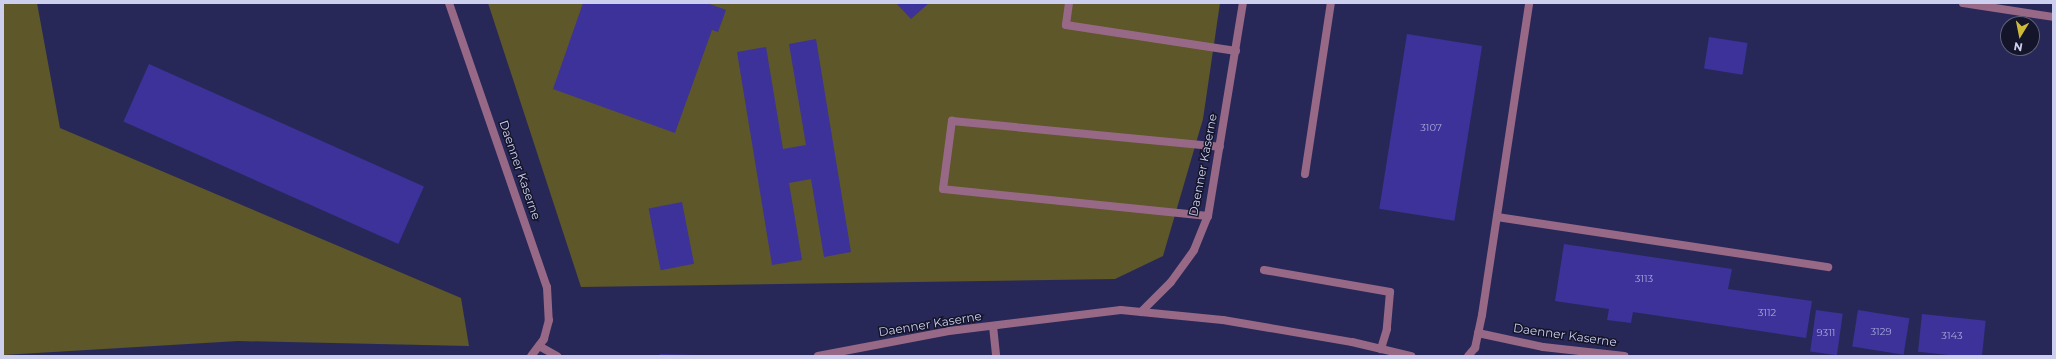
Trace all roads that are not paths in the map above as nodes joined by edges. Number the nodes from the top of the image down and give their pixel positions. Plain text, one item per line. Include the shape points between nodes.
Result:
1 (449, 3) edge
2 (1069, 3) edge
3 (1243, 3) edge
4 (1331, 3) edge
5 (1529, 3) edge
6 (1963, 3) edge
7 (2019, 7) edge
8 (2053, 17) edge
9 (1236, 51) junction
10 (1220, 147) junction
11 (1305, 174) dead end
12 (1208, 216) junction
13 (1497, 217) junction
14 (1828, 267) dead end
15 (1264, 270) dead end
16 (1141, 312) junction
17 (993, 326) junction
18 (1478, 333) junction
19 (539, 346) junction
20 (1381, 349) junction
21 (531, 356) edge
22 (557, 356) edge
23 (818, 356) edge
24 (996, 356) edge
25 (1411, 356) edge
26 (1468, 356) edge
27 (1625, 356) edge

1 - 19 street, Daenner Kaserne via 547,287 549,320
2 - 9 street via 1066,25
3 - 9 street, Daenner Kaserne
4 - 11 street
5 - 13 street
6 - 7 street
7 - 8 street
9 - 10 street, Daenner Kaserne
10 - 12 street, Daenner Kaserne
10 - 12 street via 952,121 944,189
12 - 16 street, Daenner Kaserne via 1194,250 1171,282
13 - 14 street
13 - 18 street
15 - 20 street via 1390,292
16 - 17 street, Daenner Kaserne via 1121,310
16 - 20 street, Daenner Kaserne via 1223,320
17 - 23 street, Daenner Kaserne
17 - 24 street
18 - 26 street via 1475,348
18 - 27 street, Daenner Kaserne via 1543,347
19 - 21 street, Daenner Kaserne
19 - 22 street
20 - 25 street, Daenner Kaserne

